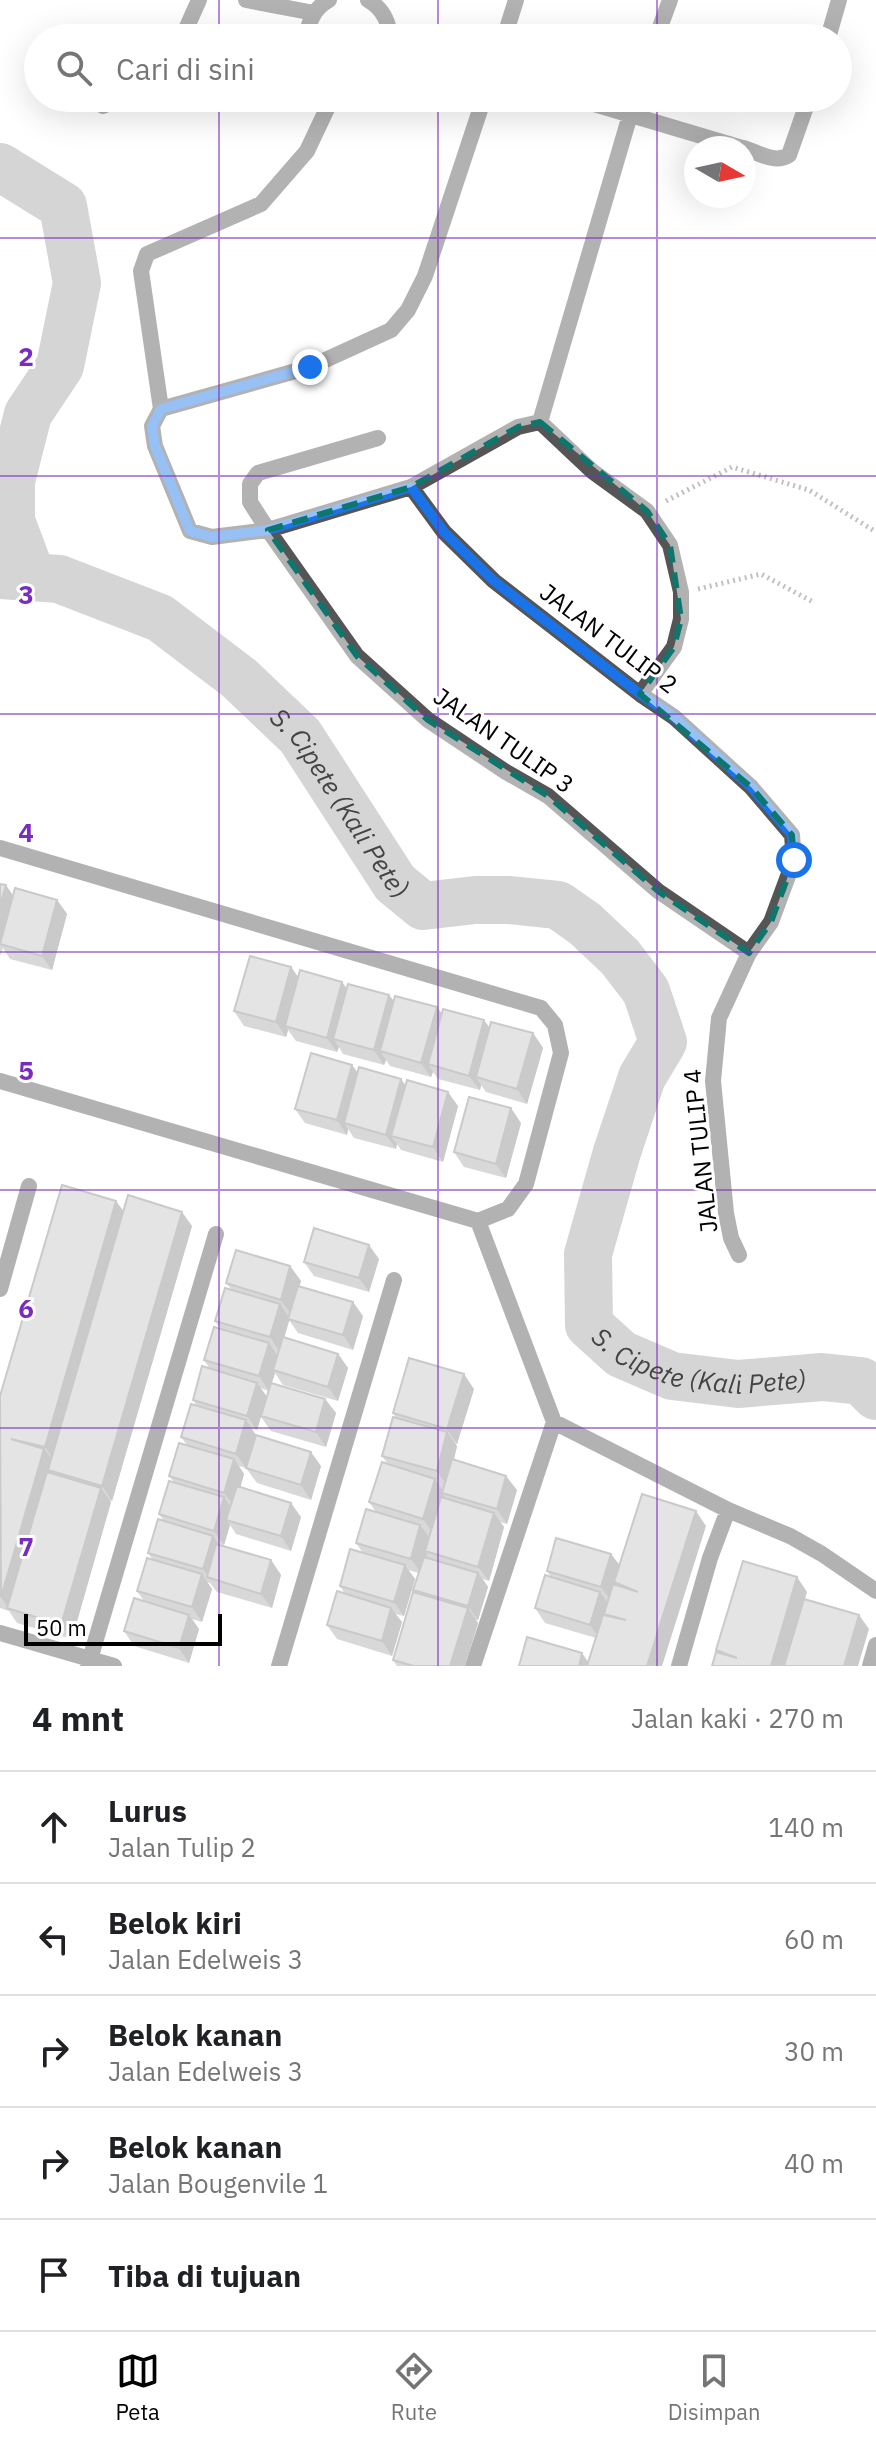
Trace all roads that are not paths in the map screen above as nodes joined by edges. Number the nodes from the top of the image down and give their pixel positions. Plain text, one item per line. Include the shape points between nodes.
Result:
1 (199, 0) edge
2 (246, 0) edge
3 (329, 0) edge
4 (368, 0) edge
5 (516, 0) edge
6 (670, 0) edge
7 (839, 0) edge
8 (314, 13) junction
9 (188, 24) edge
10 (309, 24) edge
11 (388, 24) edge
12 (508, 24) edge
13 (661, 24) edge
14 (832, 24) edge
15 (325, 112) edge
16 (479, 112) edge
17 (630, 112) edge
18 (648, 112) edge
19 (804, 112) edge
20 (711, 136) edge
21 (756, 152) edge
22 (161, 409) junction
23 (540, 422) junction
24 (378, 438) dead end
25 (411, 487) junction
26 (268, 530) junction
27 (640, 694) junction
28 (0, 848) edge
29 (749, 953) junction
30 (0, 1081) edge
31 (29, 1186) dead end
32 (478, 1221) junction
33 (216, 1234) dead end
34 (739, 1255) dead end
35 (394, 1280) dead end
36 (0, 1289) edge
37 (554, 1422) junction
38 (728, 1510) junction
39 (876, 1591) edge
40 (0, 1633) edge
41 (876, 1645) edge
42 (89, 1662) edge
43 (114, 1666) edge
44 (279, 1666) edge
45 (473, 1666) edge
46 (679, 1666) edge
47 (870, 1666) edge

1 - 9 street
2 - 8 street
3 - 8 street
4 - 11 street
5 - 12 street
6 - 13 street
7 - 14 street
8 - 10 street
15 - 22 street via 307,151 261,204 147,254 141,271
16 - 22 street via 425,276 391,330 310,367
17 - 23 street
18 - 20 street
19 - 21 street via 785,159
22 - 26 street via 152,426 155,446 190,531 212,537
23 - 25 street via 518,427
23 - 27 street via 592,471 647,511 670,545 681,619 674,647
24 - 26 street, JALAN TULIP 3 via 258,473 250,484 250,502
25 - 26 street
25 - 27 street, JALAN TULIP 2 via 444,532 494,581
26 - 29 street, JALAN TULIP 3 via 357,656 428,720 548,796 658,891
27 - 29 street, JALAN TULIP 2 via 674,717 751,787 792,835 794,860 776,910
28 - 32 street via 541,1008 555,1025 561,1053 526,1184 508,1209
29 - 34 street, JALAN TULIP 4 via 719,1018 713,1081 726,1213
30 - 32 street
31 - 36 street
32 - 37 street
33 - 42 street
35 - 44 street
37 - 38 street
37 - 45 street
38 - 39 street via 790,1536
38 - 46 street
40 - 42 street
41 - 47 street
42 - 43 street

